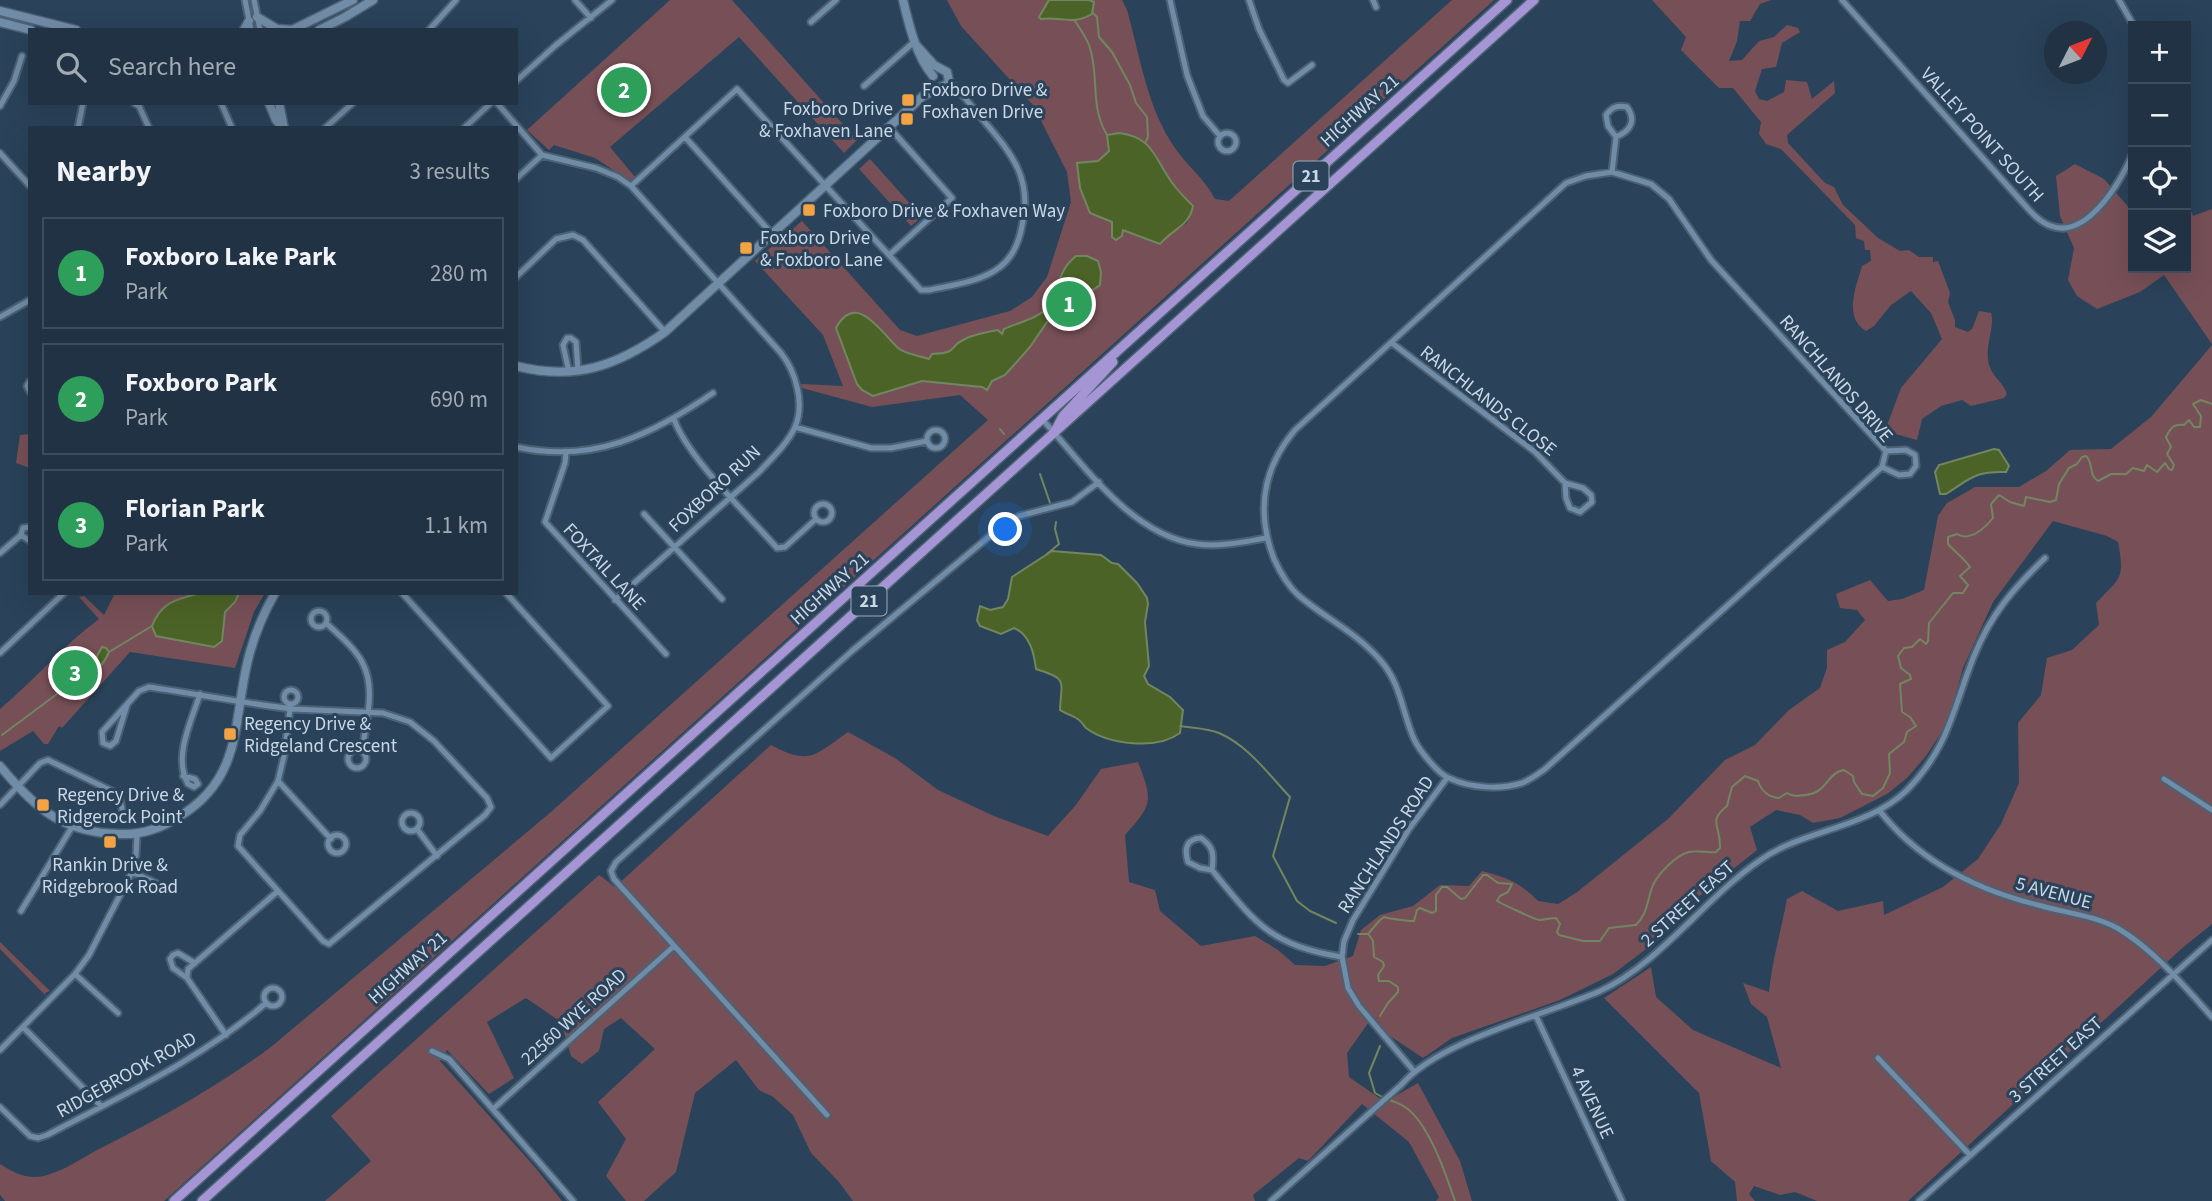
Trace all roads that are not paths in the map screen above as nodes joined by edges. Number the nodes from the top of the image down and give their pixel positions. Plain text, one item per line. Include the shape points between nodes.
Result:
1 (245, 0) edge
2 (254, 0) edge
3 (353, 0) edge
4 (373, 0) edge
5 (456, 0) edge
6 (575, 0) edge
7 (612, 0) edge
8 (836, 0) edge
9 (903, 0) edge
10 (1170, 0) edge
11 (1249, 0) edge
12 (1507, 0) edge
13 (1534, 0) edge
14 (1842, 0) edge
15 (2119, 0) edge
16 (0, 11) edge
17 (591, 18) junction
18 (2131, 21) edge
19 (0, 22) edge
20 (252, 22) edge
21 (811, 22) dead end
22 (68, 28) edge
23 (273, 28) edge
24 (296, 28) edge
25 (323, 28) edge
26 (431, 28) edge
27 (28, 29) edge
28 (916, 43) junction
29 (22, 56) dead end
30 (1312, 65) dead end
31 (518, 78) edge
32 (939, 80) junction
33 (864, 86) dead end
34 (83, 105) edge
35 (137, 105) edge
36 (221, 105) edge
37 (270, 105) edge
38 (279, 105) edge
39 (340, 105) edge
40 (351, 105) edge
41 (489, 105) edge
42 (499, 105) edge
43 (0, 106) edge
44 (344, 111) junction
45 (78, 126) edge
46 (148, 126) edge
47 (231, 126) edge
48 (282, 126) edge
49 (284, 126) edge
50 (327, 126) edge
51 (466, 126) edge
52 (517, 126) edge
53 (518, 127) edge
54 (889, 127) junction
55 (1220, 136) dead end
56 (685, 137) junction
57 (1615, 137) junction
58 (0, 153) edge
59 (542, 155) junction
60 (2128, 162) edge
61 (1612, 172) junction
62 (518, 177) edge
63 (28, 183) edge
64 (824, 185) junction
65 (631, 186) junction
66 (772, 234) junction
67 (889, 255) junction
68 (518, 275) edge
69 (719, 282) junction
70 (28, 301) edge
71 (0, 317) edge
72 (665, 332) junction
73 (1131, 338) junction
74 (1392, 343) junction
75 (518, 366) edge
76 (573, 371) junction
77 (713, 393) dead end
78 (674, 419) junction
79 (1042, 419) junction
80 (795, 427) junction
81 (1055, 433) junction
82 (927, 441) dead end
83 (518, 447) edge
84 (566, 452) junction
85 (1886, 452) junction
86 (1882, 467) junction
87 (1099, 482) junction
88 (1565, 483) junction
89 (731, 496) junction
90 (644, 514) dead end
91 (816, 519) dead end
92 (28, 527) edge
93 (21, 535) junction
94 (28, 538) edge
95 (1266, 538) junction
96 (674, 546) junction
97 (0, 553) edge
98 (2045, 558) dead end
99 (62, 595) edge
100 (274, 595) edge
101 (404, 595) edge
102 (508, 595) edge
103 (722, 599) dead end
104 (615, 600) junction
105 (326, 623) dead end
106 (0, 653) edge
107 (666, 654) dead end
108 (200, 694) junction
109 (241, 703) junction
110 (127, 705) junction
111 (290, 707) junction
112 (368, 714) junction
113 (361, 751) dead end
114 (0, 766) edge
115 (183, 776) dead end
116 (1447, 778) junction
117 (2164, 779) dead end
118 (278, 781) junction
119 (17, 787) junction
120 (0, 805) edge
121 (1879, 810) junction
122 (2212, 810) edge
123 (123, 814) dead end
124 (72, 827) junction
125 (417, 829) dead end
126 (137, 834) junction
127 (331, 839) dead end
128 (437, 856) junction
129 (1212, 870) junction
130 (132, 872) junction
131 (156, 883) dead end
132 (278, 891) junction
133 (21, 911) dead end
134 (2212, 940) edge
135 (674, 946) junction
136 (1342, 957) junction
137 (193, 962) junction
138 (75, 974) junction
139 (2174, 974) junction
140 (187, 978) junction
141 (267, 1003) dead end
142 (118, 1013) dead end
143 (1536, 1016) junction
144 (2212, 1017) edge
145 (23, 1027) junction
146 (226, 1035) junction
147 (0, 1050) edge
148 (432, 1051) dead end
149 (1878, 1058) dead end
150 (1413, 1070) junction
151 (101, 1106) junction
152 (0, 1107) edge
153 (493, 1109) junction
154 (827, 1115) dead end
155 (1970, 1155) junction
156 (174, 1201) edge
157 (202, 1201) edge
158 (573, 1201) edge
159 (1271, 1201) edge
160 (1622, 1201) edge
161 (1919, 1201) edge

1 - 20 street
2 - 20 street
3 - 24 street
4 - 25 street
5 - 26 street
6 - 17 street
7 - 17 street
8 - 21 street
9 - 28 street
10 - 55 street via 1187,75 1203,116
11 - 30 street via 1284,80 1294,80
12 - 73 main road, HIGHWAY 21 / 21
13 - 81 main road, HIGHWAY 21 / 21
14 - 60 street, VALLEY POINT SOUTH via 2043,222 2068,228 2090,216 2116,187
15 - 18 street
16 - 22 street
17 - 31 street
19 - 27 street
20 - 23 street
28 - 32 street via 921,60
28 - 33 street
29 - 43 street
32 - 54 street
32 - 67 street via 960,93 1007,147 1025,194 1020,239 1013,254 984,277 929,290 916,286
34 - 45 street
35 - 46 street
36 - 47 street
37 - 48 street
38 - 49 street
39 - 44 street
40 - 44 street
41 - 51 street
42 - 52 street
44 - 50 street
53 - 59 street
54 - 64 street
54 - 67 street via 952,198
56 - 64 street via 737,89
56 - 65 street
56 - 66 street
57 - 57 street via 1630,129 1632,114 1627,107 1610,109 1606,115
57 - 61 street
58 - 63 street
59 - 62 street
59 - 65 street via 596,168
61 - 74 street, RANCHLANDS DRIVE via 1566,183
61 - 85 street, RANCHLANDS DRIVE via 1651,184 1669,199 1711,260
64 - 66 street
64 - 67 street
65 - 69 street
66 - 69 street
68 - 72 street via 556,239 573,235 583,240
69 - 72 street
69 - 80 street via 791,365 798,397
70 - 71 street
72 - 76 street via 624,358
73 - 79 main road, HIGHWAY 21 / 21
73 - 81 main road via 1063,416
74 - 88 street, RANCHLANDS CLOSE via 1535,452
74 - 95 street, RANCHLANDS DRIVE via 1285,441 1267,481
75 - 76 street
76 - 76 street via 576,342 567,338 563,345
77 - 78 street
78 - 84 street via 633,439
78 - 89 street via 694,455
79 - 81 street
79 - 156 main road, HIGHWAY 21 / 21
80 - 82 street via 871,448
80 - 89 street, FOXBORO RUN via 759,472
81 - 87 street
81 - 157 main road, HIGHWAY 21 / 21
83 - 84 street
84 - 104 street, FOXTAIL LANE via 545,522
85 - 86 street, RANCHLANDS DRIVE
85 - 86 street via 1906,450 1914,455 1916,466 1910,474 1899,475
86 - 116 street, RANCHLANDS DRIVE via 1545,769 1524,782 1497,787
87 - 95 street via 1134,518 1172,538 1224,545
87 - 135 street via 1072,502 1019,516 989,536 852,651 617,862 611,871 614,879
88 - 88 street, RANCHLANDS CLOSE via 1570,508 1580,512 1587,508 1591,495
89 - 91 street via 777,548 785,547
89 - 96 street, FOXBORO RUN
90 - 96 street
92 - 93 street
93 - 94 street
93 - 97 street
95 - 116 street, RANCHLANDS DRIVE via 1278,569 1296,593 1368,645 1385,665 1396,681 1414,739
96 - 103 street
96 - 104 street, FOXBORO RUN
98 - 121 street, 2 STREET EAST via 2009,594 1992,619 1937,752 1905,791
99 - 106 street
100 - 109 street via 249,653
101 - 102 street via 551,758 608,706
104 - 107 street, FOXTAIL LANE
105 - 112 street via 366,667 371,686
108 - 109 street
108 - 110 street via 149,687
108 - 115 street via 180,761
109 - 111 street
109 - 126 street via 233,748 212,789 175,820
110 - 110 street via 102,732 103,743 110,746 116,741
111 - 112 street
111 - 118 street
112 - 113 street
112 - 128 street via 383,713 410,722 488,798 489,811
114 - 119 street
116 - 136 street, RANCHLANDS ROAD via 1409,829 1353,920
117 - 122 street
118 - 127 street
118 - 132 street via 237,841
119 - 120 street
119 - 123 street via 44,760 52,761 114,792
119 - 124 street via 35,805
121 - 139 street, 5 AVENUE via 1932,861 1968,882 2102,921
121 - 143 street, 2 STREET EAST via 1783,845 1726,887 1629,974
124 - 126 street
124 - 133 street
125 - 128 street
126 - 130 street
128 - 132 street via 332,944 323,941
129 - 129 street via 1210,845 1201,838 1193,839 1185,852 1188,862
129 - 136 street via 1266,930 1309,952
130 - 131 street
130 - 138 street
132 - 137 street
134 - 139 street, 3 STREET EAST
135 - 153 street, 22560 WYE ROAD
135 - 154 street
136 - 150 street, RANCHLANDS ROAD via 1348,988 1359,1006
137 - 140 street
137 - 140 street via 178,953 170,959 173,968
138 - 142 street
138 - 145 street
139 - 144 street, 5 AVENUE
139 - 155 street, 3 STREET EAST
140 - 146 street
141 - 146 street, RIDGEBROOK ROAD
143 - 150 street, 2 STREET EAST via 1464,1043
143 - 160 street, 4 AVENUE
145 - 147 street
145 - 151 street
146 - 151 street, RIDGEBROOK ROAD
148 - 153 street via 449,1059
149 - 155 street
150 - 159 street, 2 STREET EAST
151 - 152 street, RIDGEBROOK ROAD via 38,1138 30,1136
153 - 158 street
155 - 161 street, 3 STREET EAST

